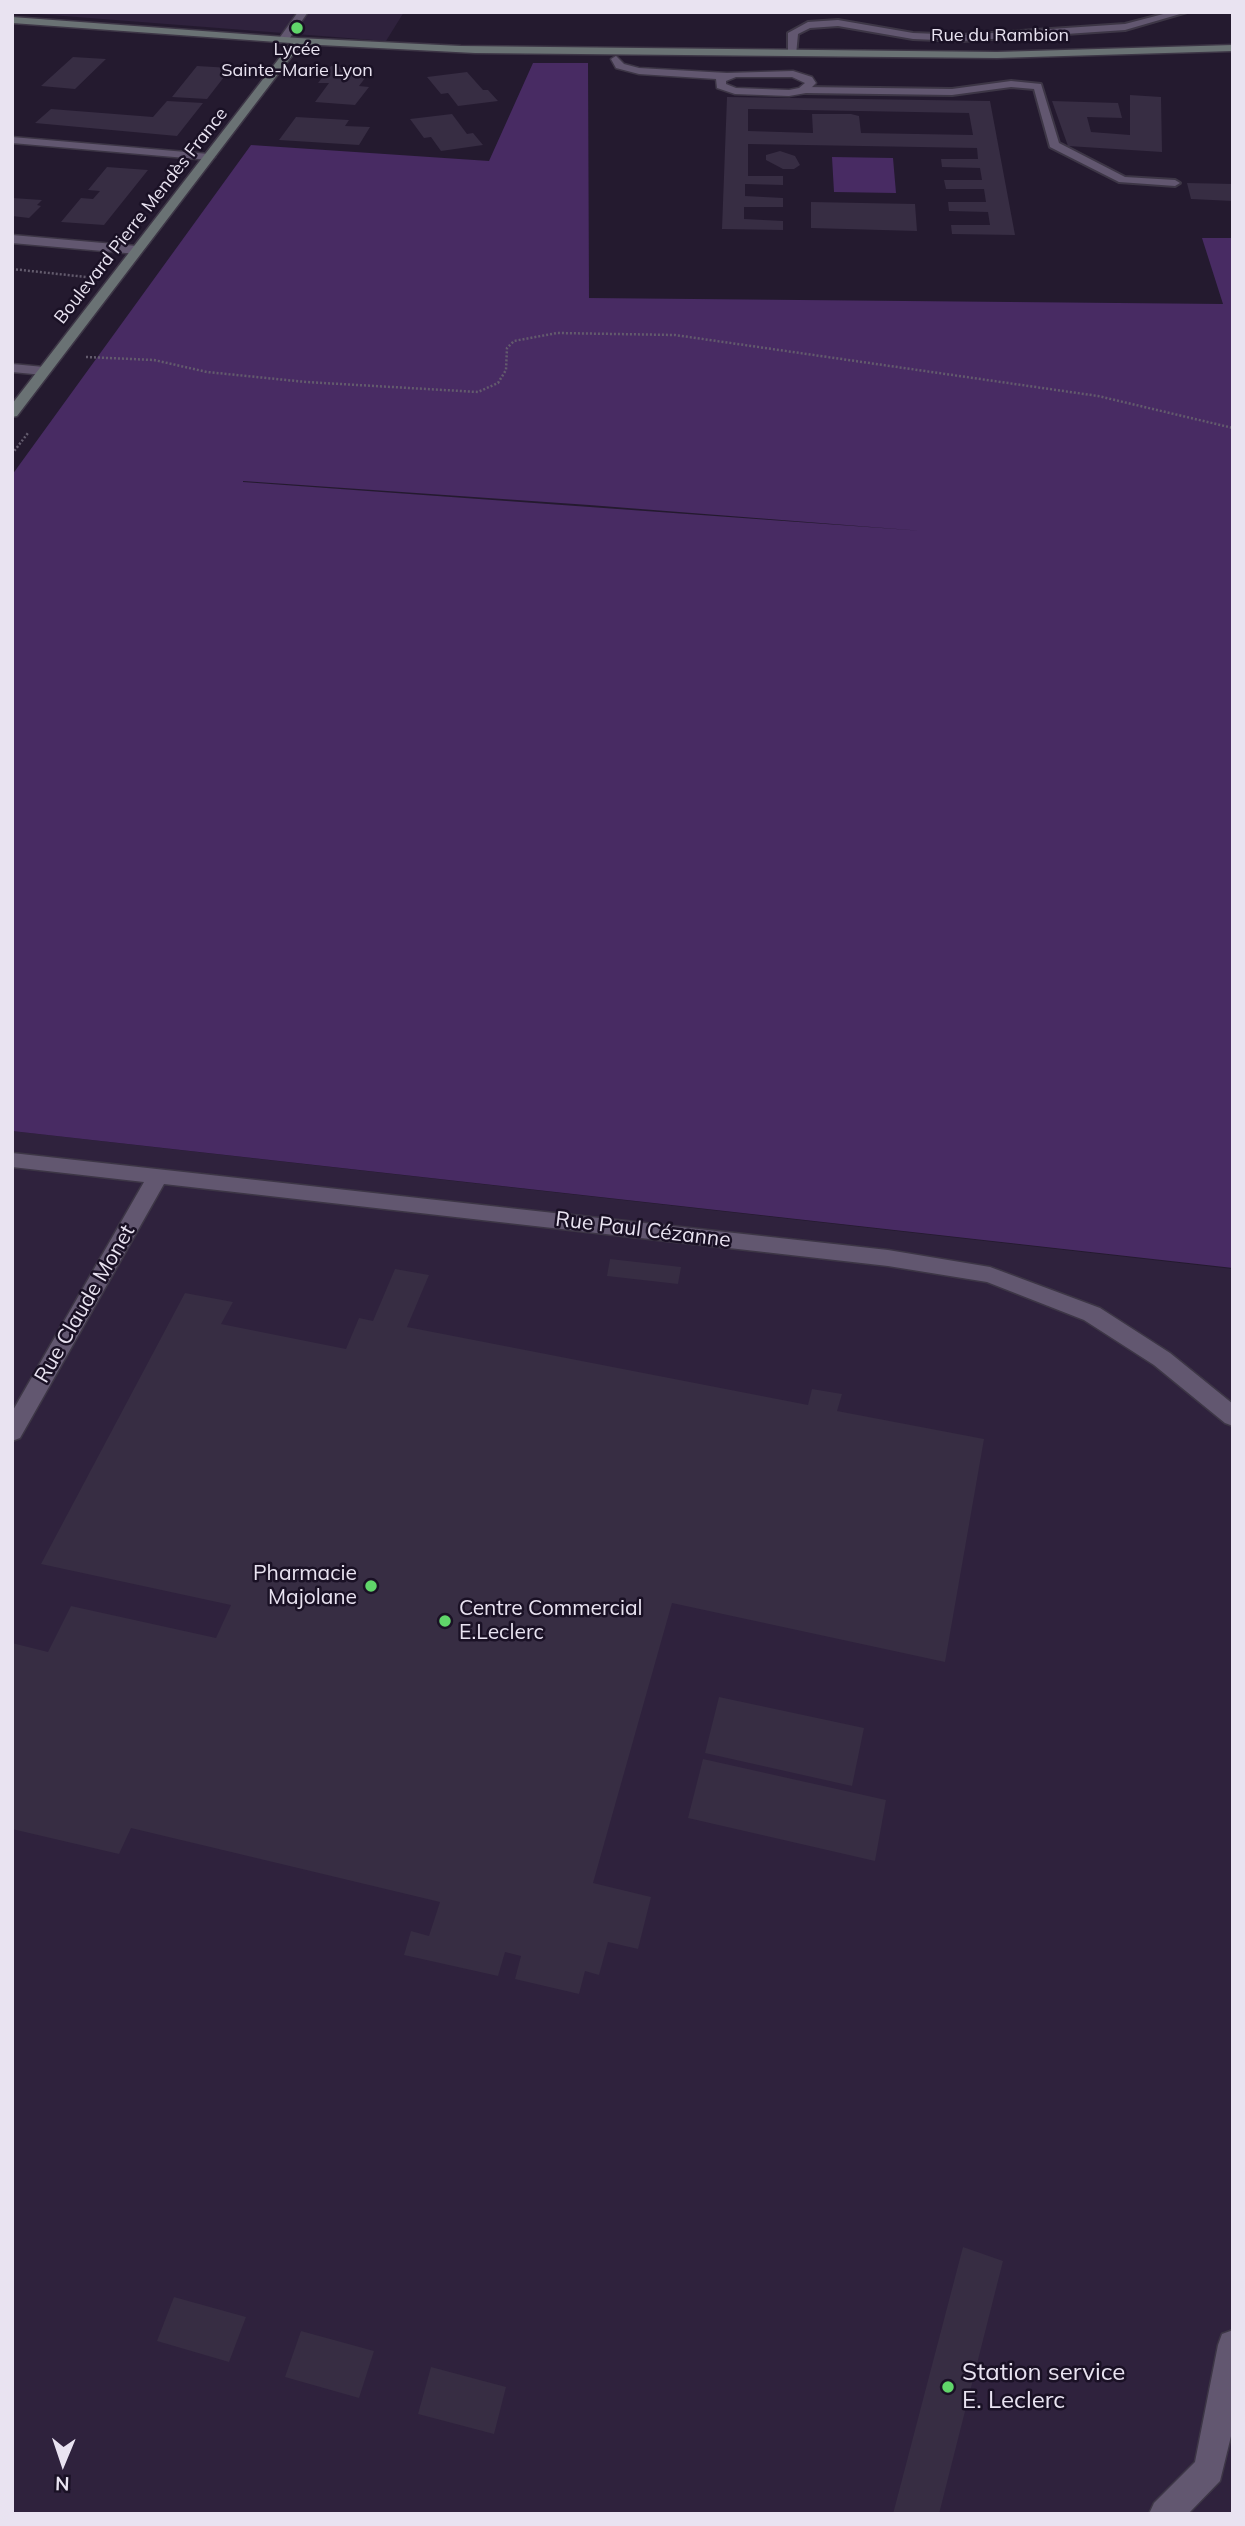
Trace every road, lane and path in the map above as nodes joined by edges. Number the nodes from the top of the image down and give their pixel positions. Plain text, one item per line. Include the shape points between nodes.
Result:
1 (303, 12) edge
2 (1183, 12) edge
3 (12, 20) edge
4 (284, 40) junction
5 (298, 41) junction
6 (1233, 48) edge
7 (462, 49) junction
8 (768, 53) junction
9 (793, 53) junction
10 (617, 59) junction
11 (726, 76) junction
12 (805, 90) junction
13 (12, 140) edge
14 (209, 157) junction
15 (1175, 183) dead end
16 (12, 239) edge
17 (137, 250) junction
18 (12, 269) edge
19 (115, 279) junction
20 (57, 355) junction
21 (12, 368) edge
22 (44, 371) junction
23 (12, 413) edge
24 (1233, 428) edge
25 (12, 1160) edge
26 (158, 1176) junction
27 (1233, 1418) edge
28 (12, 1432) edge
29 (1233, 2345) edge
30 (1165, 2514) edge

1 - 4 street
2 - 9 lane via 1125,27 962,38 913,36 838,23 808,25 793,33
3 - 4 street, Rue du Rambion
4 - 5 street, Rue du Rambion
5 - 7 street, Rue du Rambion
5 - 14 street, Boulevard Pierre Mendès France
6 - 9 street, Rue du Rambion via 997,55
7 - 8 street, Rue du Rambion
7 - 10 street, Rue du Rambion
8 - 9 street, Rue du Rambion
8 - 10 street, Rue du Rambion
10 - 11 street via 620,66 639,71
11 - 12 street via 793,74 811,83
11 - 12 street via 719,82 721,86 736,91
12 - 15 lane via 952,92 1012,84 1038,86 1054,145 1123,180
13 - 14 street
14 - 17 street, Boulevard Pierre Mendès France
16 - 17 street
17 - 19 street, Boulevard Pierre Mendès France
18 - 19 path
19 - 20 street, Boulevard Pierre Mendès France
20 - 22 street, Boulevard Pierre Mendès France
20 - 24 path via 154,360 207,372 306,382 478,392 498,383 506,370 507,348 514,341 557,333 675,335 1098,396
21 - 22 street
22 - 23 street, Boulevard Pierre Mendès France
25 - 26 street, Rue Paul Cézanne
26 - 27 street, Rue Paul Cézanne via 888,1258 990,1275 1092,1314 1162,1359
26 - 28 street, Rue Claude Monet
29 - 30 street via 1209,2470

